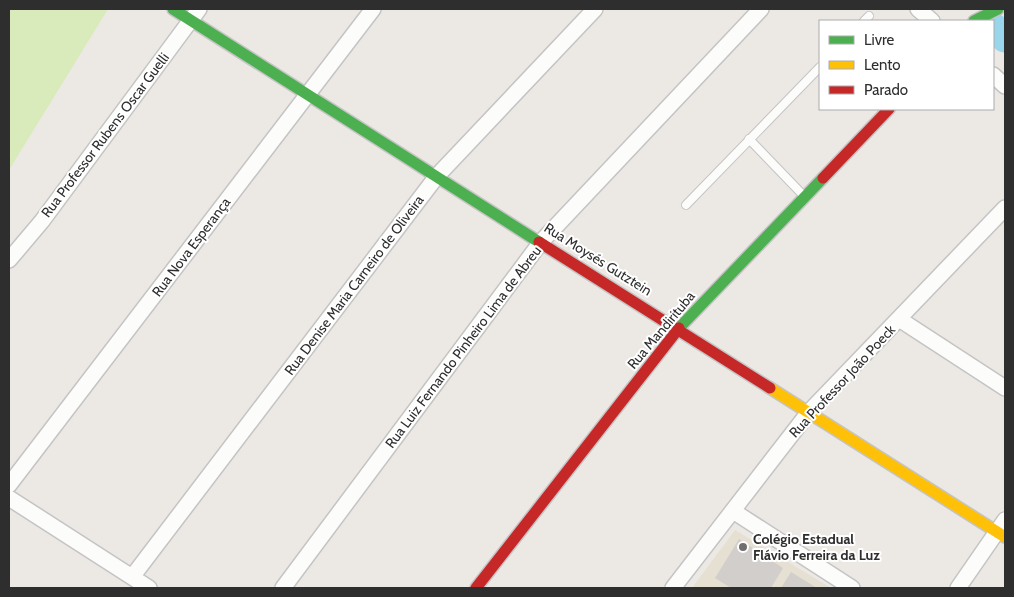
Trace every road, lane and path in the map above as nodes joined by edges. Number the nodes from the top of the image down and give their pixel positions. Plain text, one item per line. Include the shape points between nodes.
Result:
1 (173, 9) edge
2 (374, 9) edge
3 (595, 9) edge
4 (761, 9) edge
5 (918, 9) edge
6 (998, 9) edge
7 (195, 14) edge
8 (931, 20) edge
9 (976, 20) edge
10 (819, 70) edge
11 (994, 76) edge
12 (1005, 86) edge
13 (307, 94) junction
14 (888, 110) edge
15 (749, 139) junction
16 (437, 176) junction
17 (805, 196) junction
18 (686, 205) dead end
19 (1005, 208) edge
20 (541, 242) junction
21 (9, 260) edge
22 (899, 319) junction
23 (679, 328) junction
24 (1005, 388) edge
25 (809, 412) junction
26 (9, 485) edge
27 (9, 498) edge
28 (733, 511) junction
29 (1002, 530) edge
30 (132, 577) junction
31 (150, 588) edge
32 (283, 588) edge
33 (476, 588) edge
34 (673, 588) edge
35 (852, 588) edge
36 (958, 588) edge

1 - 7 street, Rua Moysés Gutztein
2 - 13 street, Rua Nova Esperança
3 - 16 street, Rua Denise Maria Carneiro de Oliveira
4 - 20 street, Rua Luiz Fernando Pinheiro Lima de Abreu
5 - 8 street
6 - 9 street
7 - 13 street, Rua Moysés Gutztein
7 - 21 street, Rua Professor Rubens Oscar Guelli
10 - 15 lane
11 - 12 street
13 - 16 street, Rua Moysés Gutztein
13 - 26 street, Rua Nova Esperança
14 - 17 street, Rua Mandirituba
15 - 17 lane
15 - 18 lane
16 - 20 street, Rua Moysés Gutztein
16 - 30 street, Rua Denise Maria Carneiro de Oliveira
17 - 23 street, Rua Mandirituba
19 - 22 street, Rua Professor João Poeck
20 - 23 street, Rua Moysés Gutztein
20 - 32 street, Rua Luiz Fernando Pinheiro Lima de Abreu
22 - 24 street
22 - 25 street, Rua Professor João Poeck
23 - 25 street, Rua Moysés Gutztein
23 - 33 street, Rua Mandirituba
25 - 28 street, Rua Professor João Poeck
25 - 29 street, Rua Moysés Gutztein
27 - 30 street
28 - 34 street, Rua Professor João Poeck
28 - 35 street
29 - 36 street
30 - 31 street

